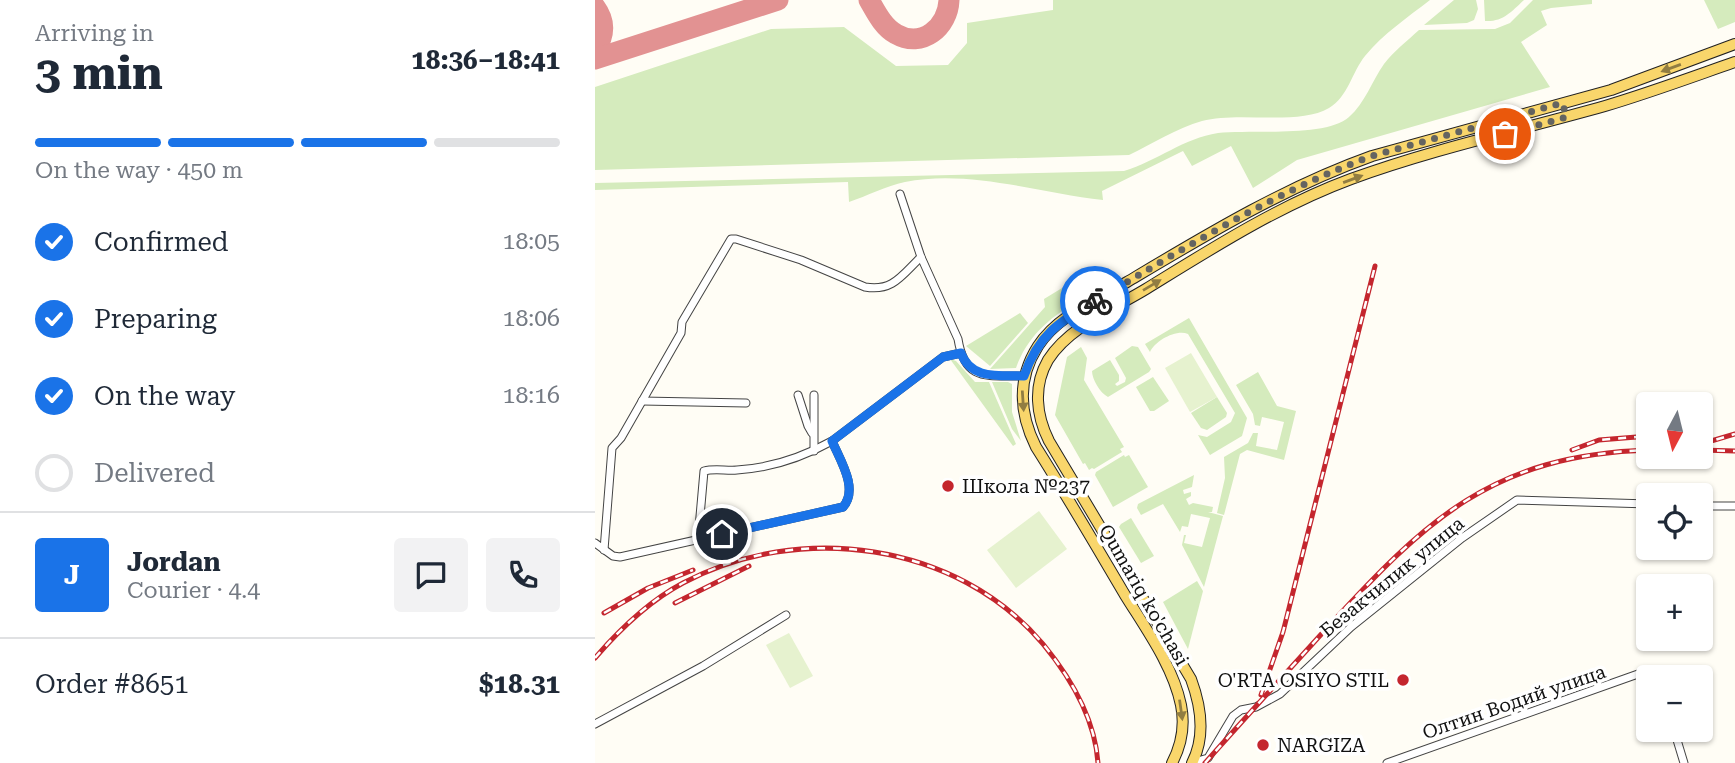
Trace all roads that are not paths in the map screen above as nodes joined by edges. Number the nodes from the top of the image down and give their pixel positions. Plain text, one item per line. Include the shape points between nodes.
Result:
1 (1735, 44) edge
2 (1735, 62) edge
3 (1562, 103) junction
4 (1567, 117) junction
5 (900, 194) dead end
6 (921, 257) junction
7 (1170, 257) junction
8 (1177, 270) junction
9 (961, 353) junction
10 (1024, 376) junction
11 (798, 395) dead end
12 (814, 395) dead end
13 (642, 401) junction
14 (746, 403) dead end
15 (813, 433) junction
16 (832, 441) junction
17 (814, 451) junction
18 (1636, 504) edge
19 (1713, 506) edge
20 (1735, 506) edge
21 (1097, 521) junction
22 (1085, 528) junction
23 (698, 538) junction
24 (595, 544) edge
25 (604, 550) junction
26 (786, 615) dead end
27 (1636, 675) edge
28 (595, 724) edge
29 (1678, 742) edge
30 (1193, 762) edge
31 (1172, 763) edge
32 (1387, 763) edge
33 (1684, 763) edge

1 -> 3 main road, Qumariq ko'chasi via 1626,85
2 - 4 main road, Qumariq ko'chasi
3 - 4 main road
3 - 7 main road, Qumariq ko'chasi via 1341,167 1276,197
8 -> 4 main road, Qumariq ko'chasi via 1285,208 1350,180
5 - 6 street
6 - 9 street
6 - 13 street via 892,285 875,289 768,248 731,239
7 - 8 main road
7 - 10 main road, Qumariq ko'chasi via 1055,326 1038,346
21 -> 8 main road, Qumariq ko'chasi via 1043,426 1038,397 1042,374 1057,348 1073,333
9 - 10 street via 972,370
9 - 16 street via 943,357
10 -> 22 main road, Qumariq ko'chasi via 1022,399 1036,447
11 - 15 street
12 - 15 street
13 - 14 street
13 - 25 street via 611,451
15 - 17 street
16 - 17 street
16 - 23 street via 850,488 843,507
17 - 23 street via 756,468 704,471
18 - 30 street, Безакчилик улица via 1517,500 1361,619 1280,694 1233,716 1208,758
19 - 20 street
21 - 22 main road
21 - 30 main road, Qumariq ko'chasi via 1194,688 1201,726
22 -> 31 main road, Qumariq ko'chasi via 1174,681 1182,723
23 - 25 street via 620,557
24 - 25 street
26 - 28 street
27 - 32 street, Олтин Водий улица
29 - 33 street

